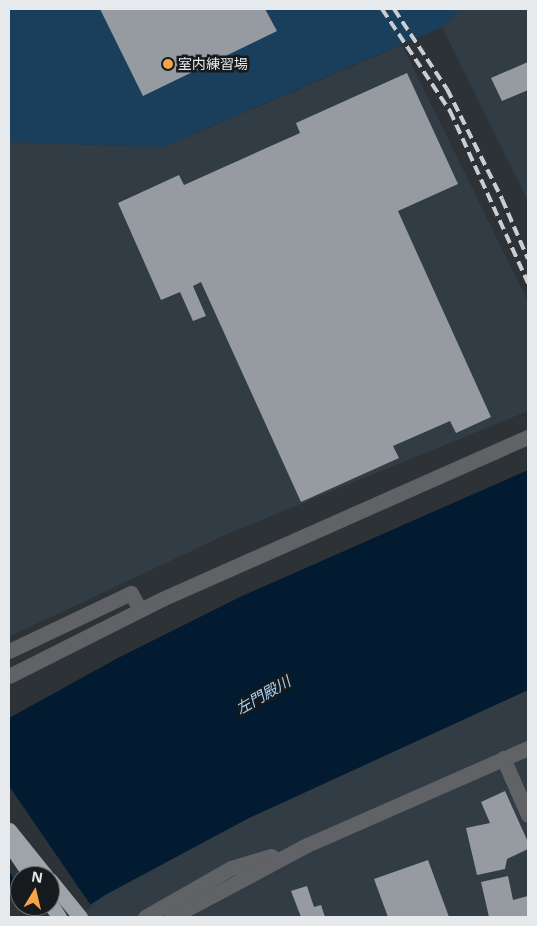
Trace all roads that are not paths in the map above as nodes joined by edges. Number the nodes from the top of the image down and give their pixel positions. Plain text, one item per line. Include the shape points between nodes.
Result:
1 (528, 438) edge
2 (140, 610) junction
3 (9, 651) edge
4 (9, 676) edge
5 (528, 748) edge
6 (503, 758) junction
7 (528, 815) edge
8 (9, 830) edge
9 (9, 843) edge
10 (307, 845) junction
11 (24, 866) edge
12 (38, 866) edge
13 (60, 892) edge
14 (80, 917) edge
15 (145, 917) edge
16 (172, 917) edge

1 - 2 street
2 - 3 street via 131,593
2 - 4 street
5 - 6 street
6 - 7 street
6 - 10 street
8 - 12 highway
9 - 11 highway
10 - 15 street via 231,868
10 - 16 street
13 - 14 highway

